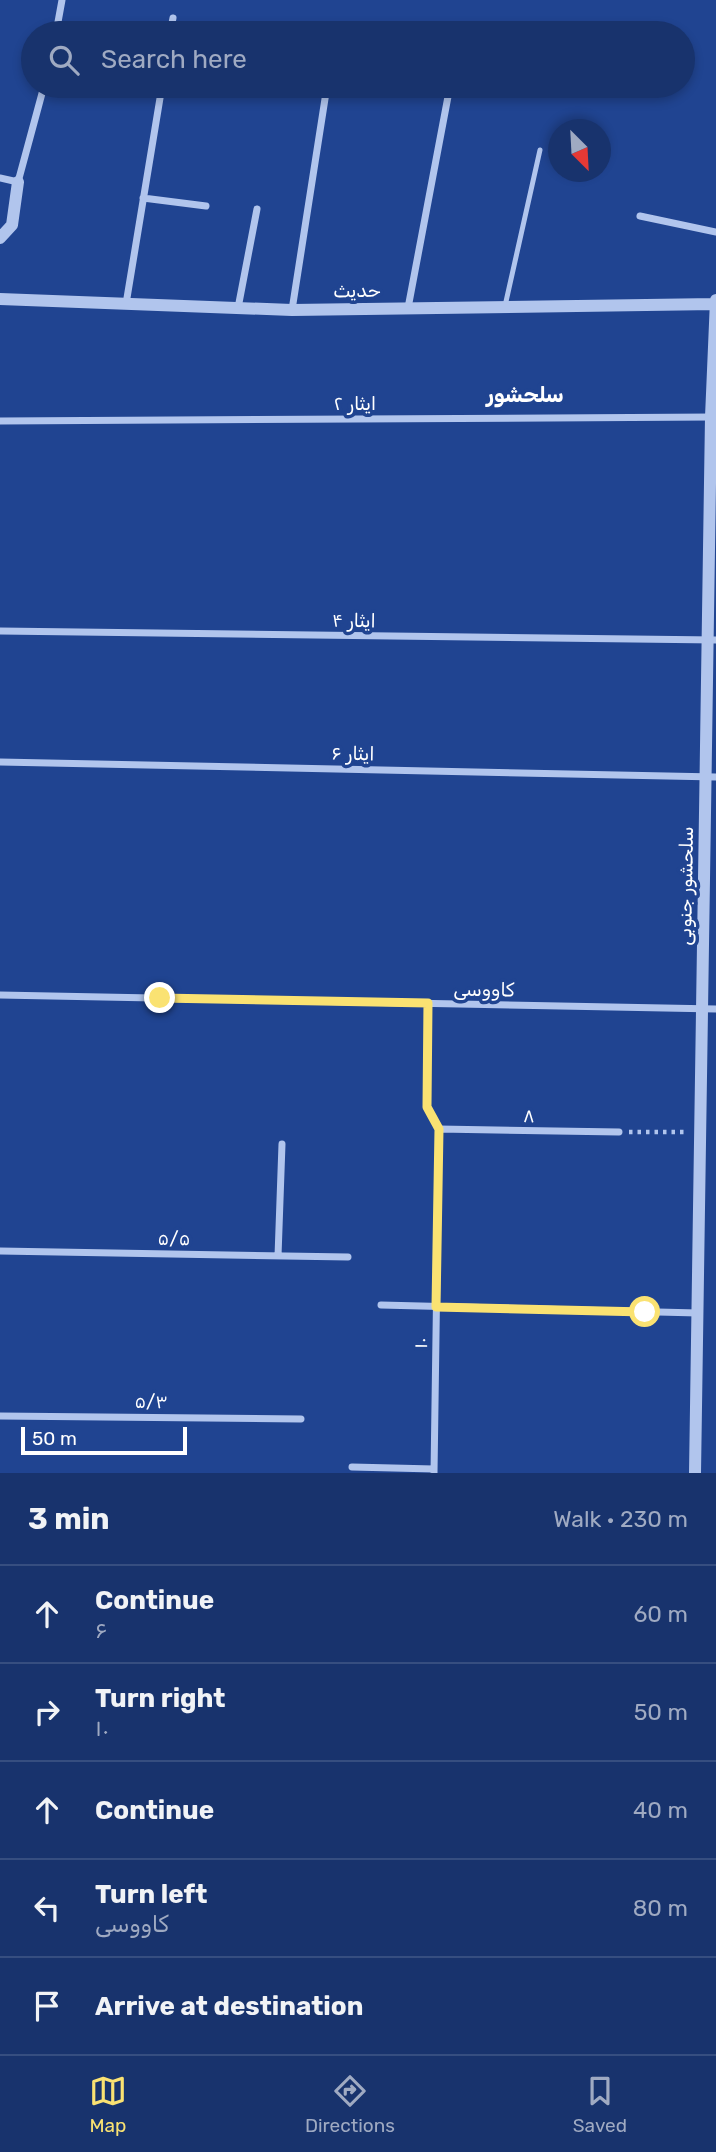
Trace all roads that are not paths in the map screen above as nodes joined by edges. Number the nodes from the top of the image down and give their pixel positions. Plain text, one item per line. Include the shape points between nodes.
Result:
1 (62, 0) edge
2 (173, 18) dead end
3 (58, 21) edge
4 (172, 21) edge
5 (41, 98) edge
6 (160, 98) edge
7 (325, 98) edge
8 (448, 98) edge
9 (540, 150) dead end
10 (0, 178) edge
11 (18, 182) junction
12 (143, 198) junction
13 (206, 206) dead end
14 (257, 209) dead end
15 (640, 216) dead end
16 (716, 232) edge
17 (0, 239) edge
18 (0, 299) edge
19 (716, 303) edge
20 (126, 304) junction
21 (505, 306) junction
22 (238, 308) junction
23 (408, 308) junction
24 (292, 310) junction
25 (713, 417) edge
26 (0, 421) edge
27 (0, 631) edge
28 (712, 640) edge
29 (0, 762) edge
30 (711, 777) edge
31 (0, 995) edge
32 (702, 1009) junction
33 (716, 1009) edge
34 (439, 1129) joint
35 (619, 1132) road end
36 (282, 1144) dead end
37 (0, 1251) edge
38 (278, 1256) junction
39 (348, 1257) dead end
40 (381, 1306) dead end
41 (436, 1307) junction
42 (698, 1313) junction
43 (0, 1416) edge
44 (301, 1419) dead end
45 (352, 1467) dead end
46 (434, 1471) edge
47 (695, 1473) edge

1 - 3 street
2 - 4 street
5 - 11 street
6 - 12 street
7 - 24 street
8 - 23 street
9 - 21 lane
10 - 11 street
11 - 17 street via 12,225
12 - 13 street
12 - 20 street
14 - 22 street
15 - 16 street
18 - 20 street, حدیث
19 - 21 street, حدیث
19 - 25 street, سلحشور جنوبی
20 - 22 street, حدیث
21 - 23 street, حدیث
22 - 24 street, حدیث
23 - 24 street, حدیث
25 - 26 street, ایثار ۲
25 - 28 street, سلحشور جنوبی
27 - 28 street, ایثار ۴
28 - 30 street, سلحشور جنوبی
29 - 30 street, ایثار ۶
30 - 32 street, سلحشور جنوبی
31 - 32 street, کاووسی
32 - 33 street, کاووسی
32 - 42 street, سلحشور جنوبی
34 - 35 street, ۸
34 - 41 street, ۱۰
36 - 38 street
37 - 38 street, ۵/۵
38 - 39 street, ۵/۵
40 - 41 street
41 - 42 street
41 - 46 street, ۱۰
42 - 47 street, سلحشور جنوبی
43 - 44 street, ۵/۳
45 - 46 street

